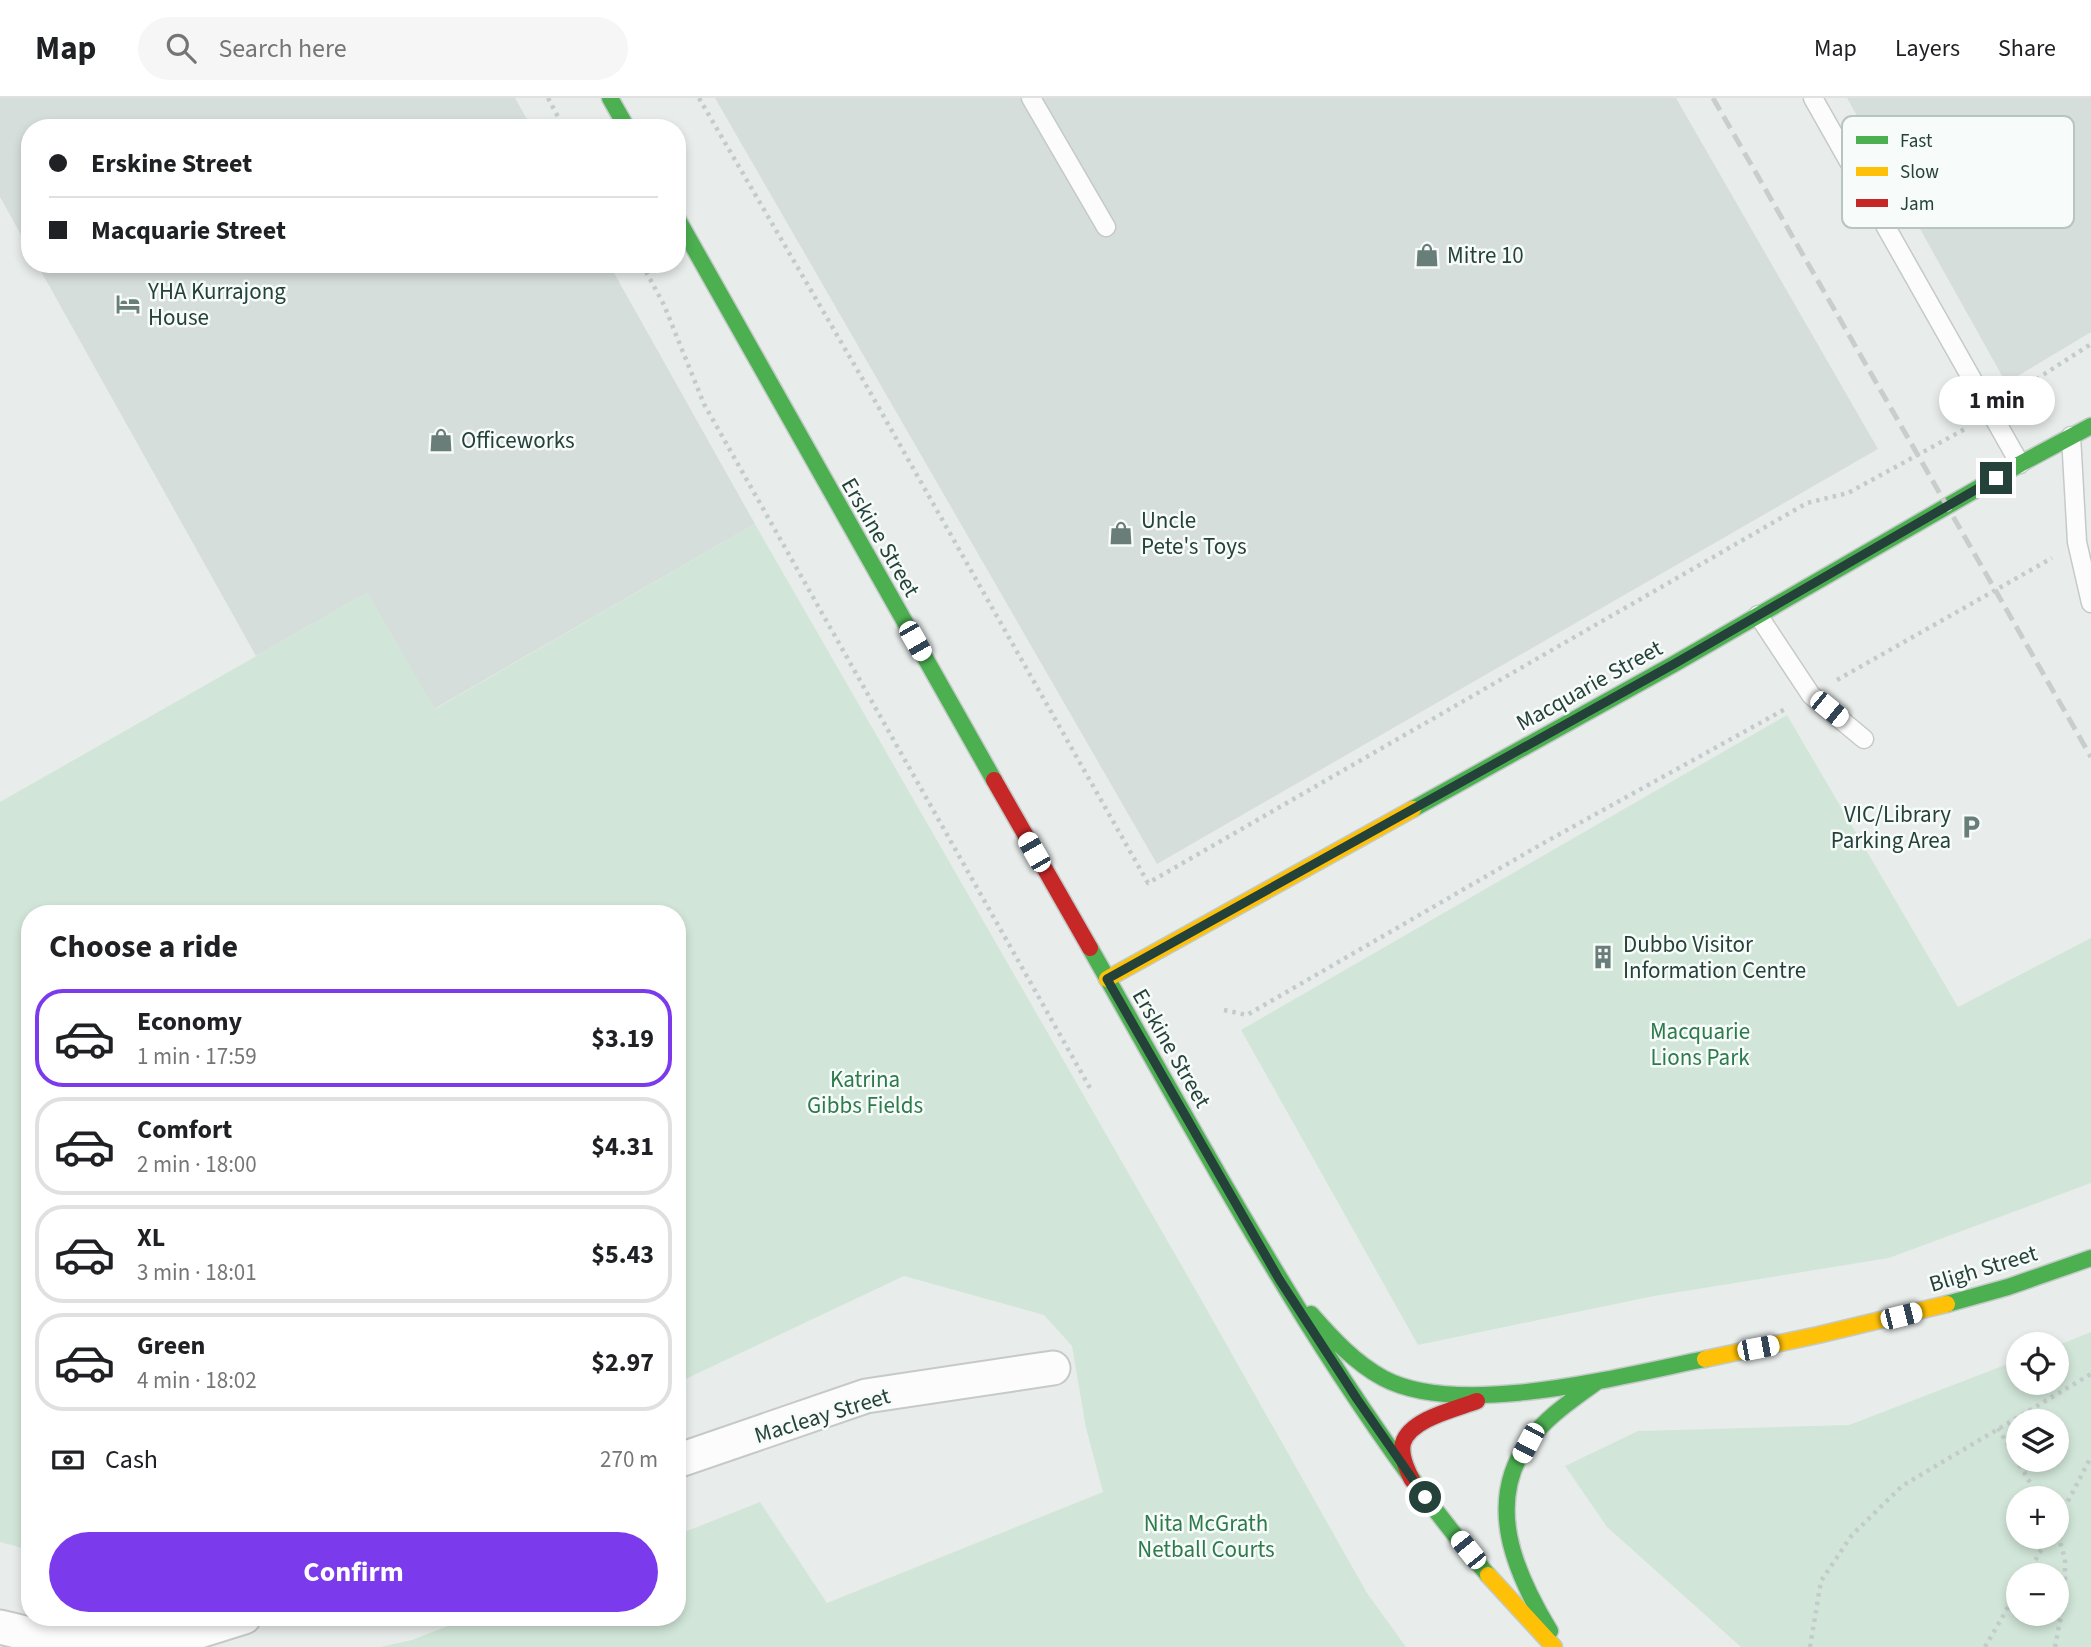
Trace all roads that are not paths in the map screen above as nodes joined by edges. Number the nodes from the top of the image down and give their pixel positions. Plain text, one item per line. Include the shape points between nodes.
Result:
1 (610, 98) edge
2 (1031, 98) edge
3 (1813, 98) edge
4 (622, 119) edge
5 (1842, 149) edge
6 (1105, 227) dead end
7 (1887, 228) edge
8 (686, 234) edge
9 (2091, 426) edge
10 (2071, 436) junction
11 (2020, 464) junction
12 (2091, 603) edge
13 (1758, 615) junction
14 (1864, 738) dead end
15 (1107, 979) junction
16 (2091, 1258) edge
17 (1279, 1279) junction
18 (1053, 1368) dead end
19 (1599, 1379) junction
20 (1493, 1396) junction
21 (686, 1458) edge
22 (1412, 1480) junction
23 (215, 1626) edge
24 (0, 1627) edge
25 (45, 1642) edge
26 (1554, 1647) edge
27 (1560, 1647) edge

1 - 4 main road
2 - 6 lane
3 - 5 lane
7 - 11 lane
8 - 15 main road, Erskine Street
9 - 10 main road, Macquarie Street
10 - 11 main road, Macquarie Street
10 - 12 lane via 2077,542
11 - 13 main road, Macquarie Street
13 - 14 lane via 1811,695
13 - 15 main road, Macquarie Street
15 - 17 main road, Erskine Street
16 - 19 main road, Bligh Street via 1995,1292 1877,1322
17 - 20 main road, Bligh Street via 1375,1374 1409,1389
17 - 22 main road, Erskine Street
18 - 21 street, Macleay Street via 866,1396
19 - 20 main road, Bligh Street
19 - 27 main road, Bligh Street via 1550,1418 1528,1443 1509,1478 1505,1516 1514,1556 1526,1591
20 - 22 main road, Bligh Street via 1433,1418 1407,1434 1402,1445
22 - 26 main road, Erskine Street via 1502,1592
23 - 25 street via 122,1642
24 - 25 street

